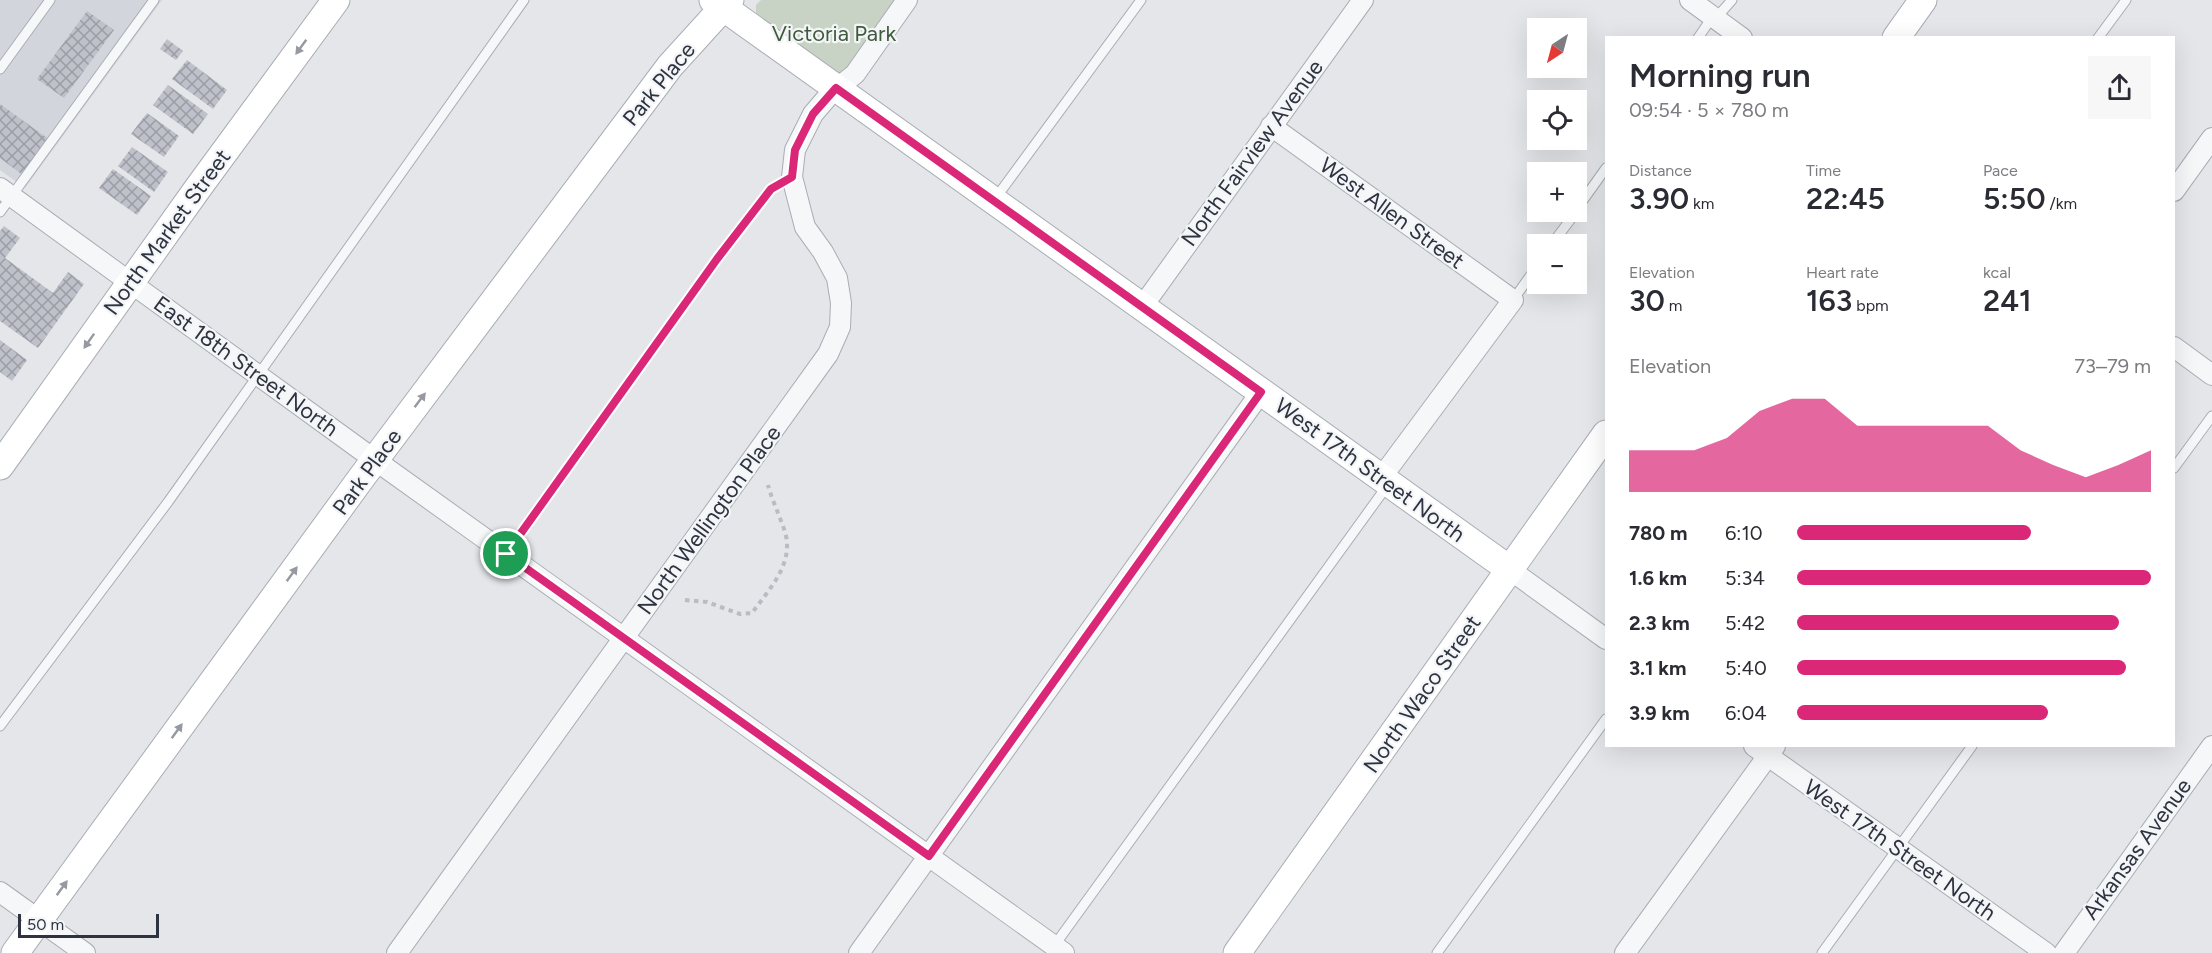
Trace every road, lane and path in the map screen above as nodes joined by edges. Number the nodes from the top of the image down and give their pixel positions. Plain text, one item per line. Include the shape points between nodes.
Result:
1 (50, 0) edge
2 (154, 0) edge
3 (336, 0) edge
4 (524, 0) edge
5 (907, 0) edge
6 (1141, 0) edge
7 (1363, 0) edge
8 (1690, 0) edge
9 (1732, 0) edge
10 (1923, 0) edge
11 (2126, 0) edge
12 (722, 2) edge
13 (1714, 17) junction
14 (1700, 36) edge
15 (1739, 36) edge
16 (1897, 36) edge
17 (2099, 36) edge
18 (0, 69) edge
19 (836, 88) junction
20 (1271, 126) junction
21 (2212, 138) edge
22 (1605, 169) edge
23 (792, 177) junction
24 (2175, 190) edge
25 (1587, 195) edge
26 (4, 199) edge
27 (993, 201) junction
28 (1527, 281) edge
29 (131, 283) junction
30 (1513, 300) junction
31 (1142, 307) junction
32 (2175, 348) edge
33 (258, 375) junction
34 (2212, 375) edge
35 (1261, 392) junction
36 (2212, 416) edge
37 (1605, 435) edge
38 (375, 460) junction
39 (0, 466) edge
40 (2175, 467) edge
41 (1385, 481) junction
42 (768, 485) dead end
43 (506, 554) junction
44 (1509, 569) junction
45 (685, 600) dead end
46 (624, 638) junction
47 (1605, 638) edge
48 (1605, 720) edge
49 (0, 726) edge
50 (2212, 746) edge
51 (1971, 747) edge
52 (1765, 749) edge
53 (1898, 848) junction
54 (929, 856) junction
55 (0, 892) edge
56 (39, 920) junction
57 (1056, 951) edge
58 (15, 953) edge
59 (85, 953) edge
60 (397, 953) edge
61 (859, 953) edge
62 (1237, 953) edge
63 (1437, 953) edge
64 (1625, 953) edge
65 (1822, 953) edge
66 (2046, 953) edge
67 (2064, 953) edge

1 - 18 lane
2 - 26 lane
3 -> 29 street, North Market Street
4 - 33 lane
5 - 19 street via 855,74
6 - 27 lane
7 - 20 street, North Fairview Avenue
8 - 13 street
9 - 13 lane
10 - 16 street
11 - 17 lane
12 - 19 street, West 17th Street North
38 -> 12 street, Park Place
13 - 14 lane
13 - 15 street
19 - 23 street, North Wellington Place via 813,114 795,150
19 - 27 street, West 17th Street North
20 - 30 street, West Allen Street
20 - 31 street, North Fairview Avenue
21 - 24 street
22 - 25 lane
23 - 43 lane via 771,189 717,259
23 - 46 street, North Wellington Place via 805,227 837,278 840,327 828,354
26 - 29 street, East 18th Street North
27 - 31 street, West 17th Street North
28 - 30 lane
29 - 33 street, East 18th Street North
29 -> 39 street, North Market Street
30 - 41 street
31 - 35 street, West 17th Street North
32 - 34 street
33 - 38 street, East 18th Street North
33 - 49 lane
35 - 41 street, West 17th Street North
35 - 54 street
36 - 40 lane
37 - 44 street, North Waco Street
38 - 43 street, East 18th Street North
56 -> 38 street, Park Place
41 - 44 street, West 17th Street North
41 - 57 lane
42 - 45 path via 788,551 783,568 752,613 740,614 707,602
43 - 46 street, East 18th Street North
44 - 47 street, West 17th Street North
44 - 62 street, North Waco Street
46 - 54 street, East 18th Street North
46 - 60 street, North Wellington Place
48 - 63 lane
50 - 67 street, Arkansas Avenue
51 - 53 lane
52 - 53 street, West 17th Street North
52 - 64 street
53 - 65 lane
53 - 66 street, West 17th Street North
54 - 57 street, East 18th Street North
54 - 61 street
55 - 56 street
56 - 58 street, Park Place
56 - 59 street

